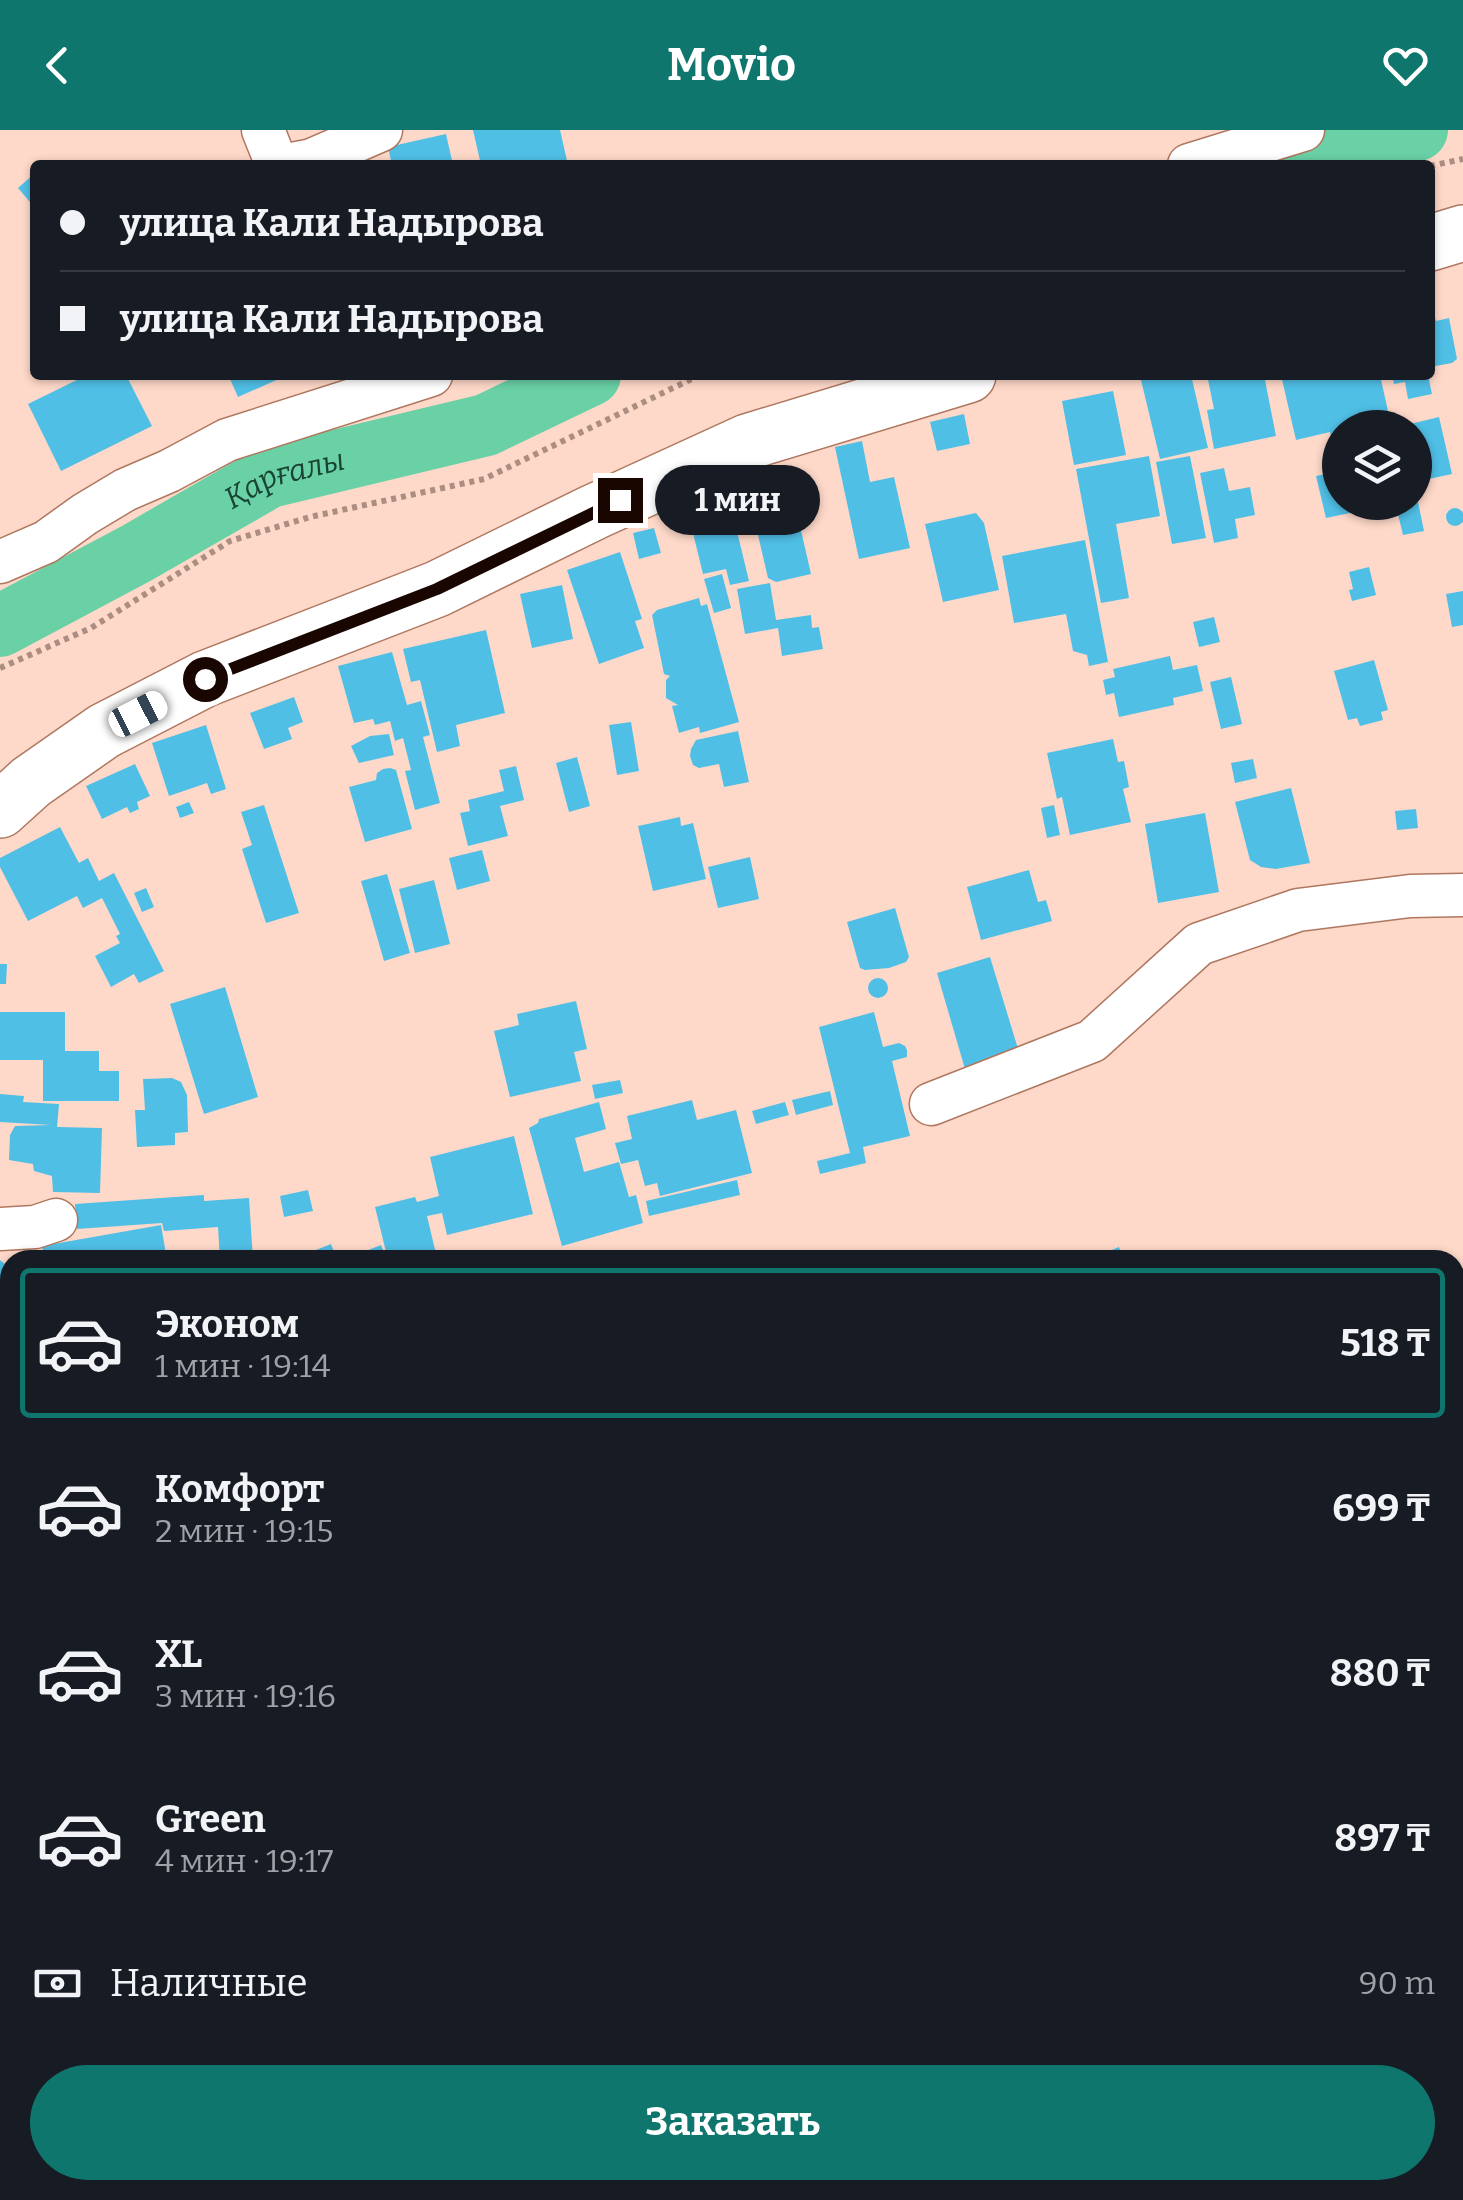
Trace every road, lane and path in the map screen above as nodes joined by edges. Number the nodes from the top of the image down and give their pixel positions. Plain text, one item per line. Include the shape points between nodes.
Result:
1 (263, 130) edge
2 (1303, 130) edge
3 (363, 147) edge
4 (1463, 158) edge
5 (275, 160) edge
6 (312, 160) edge
7 (1205, 160) edge
8 (1435, 165) edge
9 (1463, 234) edge
10 (1435, 242) edge
11 (398, 380) edge
12 (690, 380) edge
13 (952, 380) edge
14 (364, 385) edge
15 (0, 562) edge
16 (0, 668) edge
17 (0, 810) edge
18 (1463, 896) edge
19 (932, 1104) dead end
20 (56, 1220) dead end
21 (0, 1229) edge
22 (16, 1250) edge

1 - 5 street
2 - 7 street
3 - 6 street
4 - 8 path
9 - 10 street
11 - 14 street
12 - 16 path via 484,479 230,541 91,628
13 - 17 street via 748,442 437,589 205,679 104,731
14 - 15 street via 125,490 46,542
18 - 19 street via 1298,910 1199,944 1092,1040
20 - 21 street
21 - 22 street

